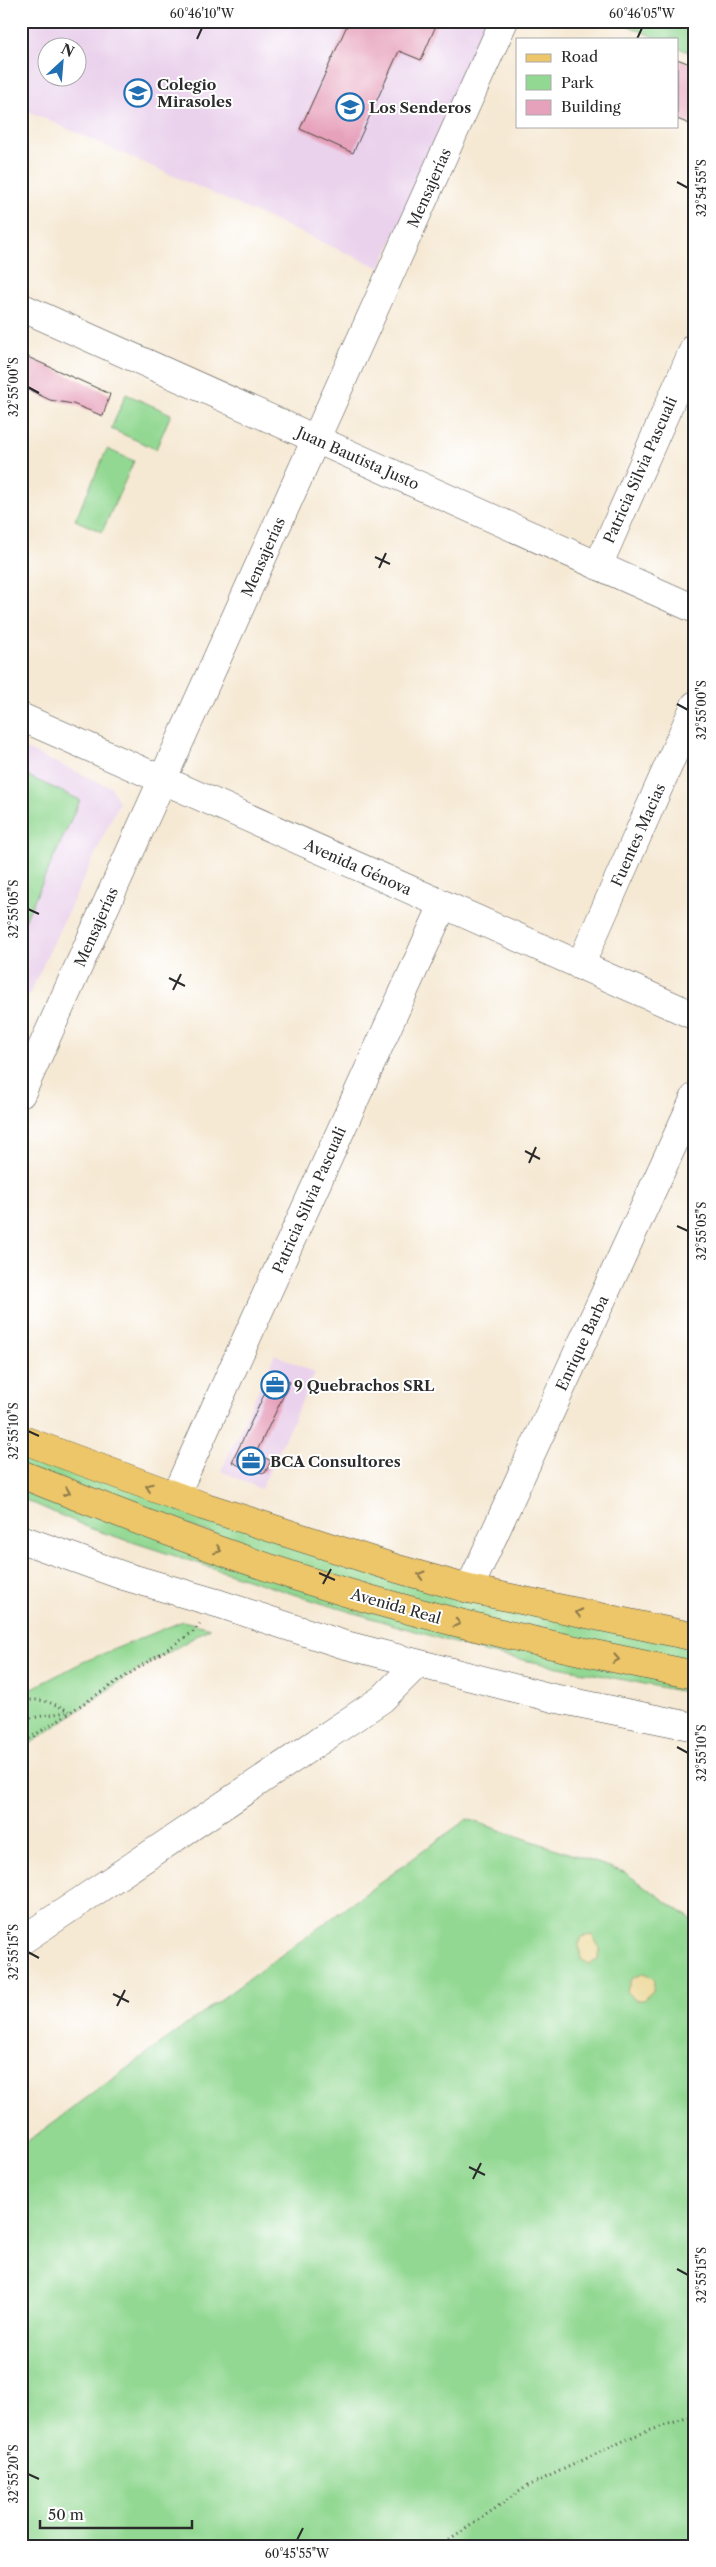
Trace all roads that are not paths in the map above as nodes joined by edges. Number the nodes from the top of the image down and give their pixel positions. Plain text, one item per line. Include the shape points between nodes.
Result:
1 (504, 21) edge
2 (21, 307) edge
3 (695, 346) edge
4 (316, 439) junction
5 (598, 566) junction
6 (695, 609) edge
7 (695, 705) edge
8 (21, 717) edge
9 (162, 780) junction
10 (443, 904) junction
11 (580, 966) junction
12 (695, 1016) edge
13 (21, 1094) edge
14 (695, 1097) edge
15 (21, 1439) edge
16 (21, 1474) edge
17 (175, 1496) junction
18 (21, 1539) edge
19 (469, 1589) junction
20 (695, 1637) edge
21 (416, 1665) junction
22 (695, 1675) edge
23 (695, 1727) edge
24 (21, 1941) edge

1 - 4 street, Mensajerías
2 - 4 street, Juan Bautista Justo
3 - 5 street, Patricia Silvia Pascuali
4 - 5 street, Juan Bautista Justo
4 - 9 street, Mensajerías
5 - 6 street, Juan Bautista Justo
7 - 11 street, Fuentes Macias
8 - 9 street, Avenida Génova
9 - 10 street, Avenida Génova
9 - 13 street, Mensajerías
10 - 11 street, Avenida Génova
10 - 17 street, Patricia Silvia Pascuali
11 - 12 street, Avenida Génova
14 - 19 street, Enrique Barba
17 -> 15 main road
16 -> 22 main road, Avenida Real via 232,1556 344,1591 548,1645
19 -> 17 main road
18 - 21 street via 124,1576
20 -> 19 main road
21 - 23 street
21 - 24 street via 382,1699

